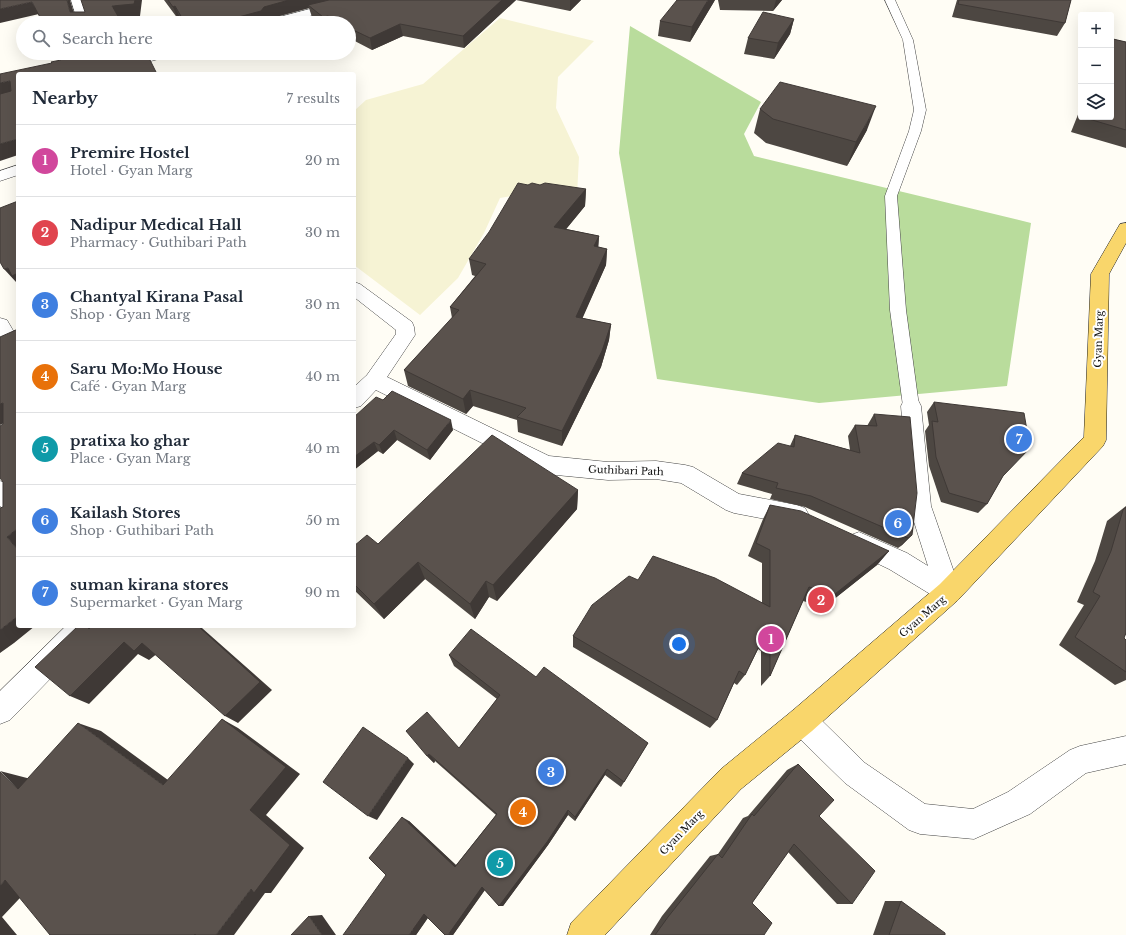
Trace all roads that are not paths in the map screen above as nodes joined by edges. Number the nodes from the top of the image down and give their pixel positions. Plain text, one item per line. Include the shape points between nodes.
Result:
1 (77, 0) edge
2 (361, 0) edge
3 (890, 0) edge
4 (82, 16) edge
5 (297, 16) edge
6 (116, 60) edge
7 (104, 61) edge
8 (16, 171) edge
9 (0, 176) edge
10 (1126, 228) edge
11 (356, 290) edge
12 (0, 325) edge
13 (0, 341) edge
14 (374, 380) junction
15 (356, 398) edge
16 (911, 406) joint
17 (0, 491) edge
18 (16, 507) edge
19 (817, 524) edge
20 (844, 536) edge
21 (949, 592) junction
22 (82, 628) edge
23 (0, 710) edge
24 (802, 721) junction
25 (1126, 750) edge
26 (583, 935) edge

1 - 4 street
2 - 5 street
3 - 16 lane via 908,40 920,110 891,196 898,310
6 - 7 street
8 - 9 street
10 - 21 main road, Gyan Marg via 1100,274 1095,440
11 - 14 street via 405,327 406,335
12 - 13 street via 5,332
14 - 15 street
14 - 19 street, Guthibari Path via 546,465 608,471 656,470 685,474 734,503 796,515
16 - 21 street via 920,506
17 - 18 street
20 - 21 street via 898,561
21 - 24 main road, Gyan Marg
22 - 23 street
24 - 25 street via 855,773 920,819 974,824 1019,803 1080,760
24 - 26 main road, Gyan Marg via 731,779

